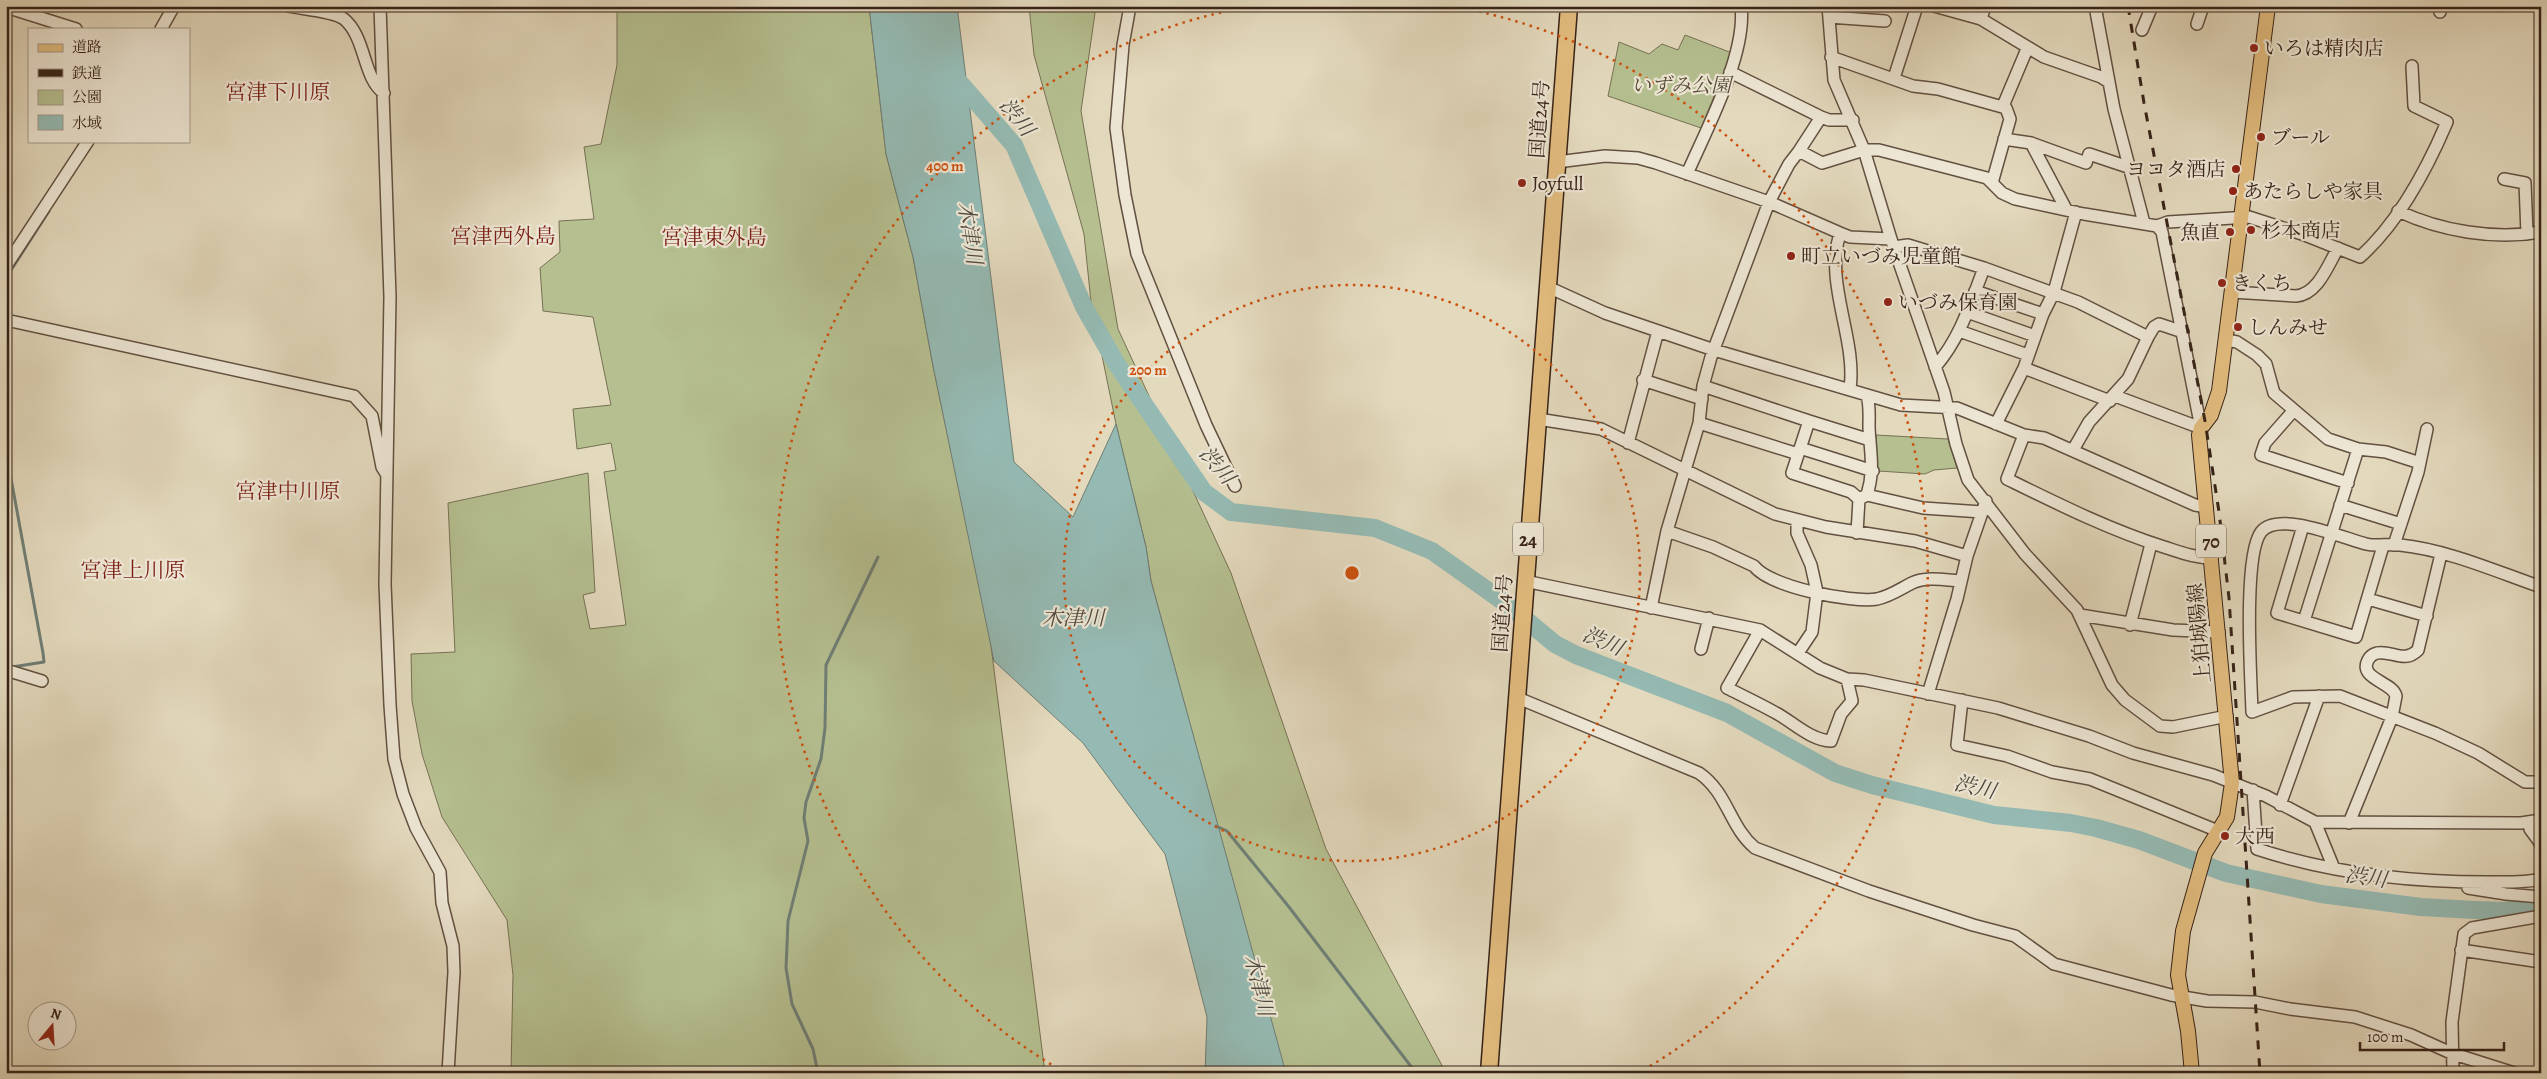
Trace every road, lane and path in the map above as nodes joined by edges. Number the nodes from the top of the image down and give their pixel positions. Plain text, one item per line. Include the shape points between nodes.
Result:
1 (6, 6) edge
2 (174, 6) edge
3 (288, 6) edge
4 (380, 6) edge
5 (1130, 6) edge
6 (1569, 6) edge
7 (1741, 6) edge
8 (1917, 6) edge
9 (1934, 6) edge
10 (1985, 6) edge
11 (2095, 6) edge
12 (2152, 6) edge
13 (2203, 6) edge
14 (2268, 6) edge
15 (1828, 12) edge
16 (1981, 19) junction
17 (1886, 21) dead end
18 (2197, 24) dead end
19 (73, 28) edge
20 (162, 28) edge
21 (2142, 30) dead end
22 (2027, 49) junction
23 (1832, 57) junction
24 (2412, 66) dead end
25 (1730, 72) junction
26 (1894, 78) junction
27 (2109, 82) junction
28 (384, 93) junction
29 (2003, 106) junction
30 (1822, 117) junction
31 (1853, 120) junction
32 (2004, 139) junction
33 (87, 142) edge
34 (2031, 143) junction
35 (1864, 150) junction
36 (1800, 151) junction
37 (1557, 162) junction
38 (2131, 168) junction
39 (1688, 174) junction
40 (2504, 179) dead end
41 (1992, 182) junction
42 (1769, 202) junction
43 (2071, 211) junction
44 (2398, 211) junction
45 (2241, 218) junction
46 (2144, 223) junction
47 (2156, 226) junction
48 (2541, 232) edge
49 (1840, 234) junction
50 (2527, 234) junction
51 (1893, 243) junction
52 (2338, 248) junction
53 (10, 254) edge
54 (6, 266) edge
55 (1984, 268) junction
56 (1548, 287) junction
57 (1975, 291) junction
58 (2054, 292) junction
59 (2232, 292) junction
60 (1967, 312) junction
61 (2043, 314) junction
62 (6, 320) edge
63 (1658, 331) junction
64 (1959, 331) junction
65 (2183, 332) junction
66 (2035, 336) junction
67 (2148, 337) junction
68 (2226, 340) junction
69 (1714, 350) junction
70 (2028, 355) junction
71 (1935, 366) junction
72 (2024, 368) junction
73 (1643, 380) junction
74 (1703, 386) junction
75 (1850, 389) junction
76 (1867, 395) junction
77 (2113, 398) junction
78 (1702, 399) junction
79 (1947, 408) junction
80 (2294, 410) junction
81 (1538, 419) junction
82 (1809, 421) junction
83 (1699, 423) junction
84 (1996, 424) junction
85 (2201, 428) junction
86 (2427, 429) dead end
87 (2024, 435) junction
88 (1870, 440) junction
89 (1628, 442) junction
90 (2358, 449) junction
91 (2073, 450) junction
92 (1799, 451) junction
93 (2420, 463) junction
94 (1686, 471) junction
95 (1873, 471) junction
96 (388, 476) junction
97 (2348, 483) junction
98 (1235, 486) dead end
99 (1863, 497) junction
100 (2340, 505) junction
101 (1984, 507) junction
102 (2207, 507) junction
103 (1797, 521) junction
104 (2402, 524) junction
105 (2303, 526) junction
106 (1667, 531) junction
107 (1857, 533) junction
108 (2331, 534) junction
109 (2151, 544) junction
110 (2388, 545) junction
111 (2441, 554) junction
112 (1967, 556) junction
113 (2212, 558) junction
114 (1961, 581) junction
115 (1525, 582) junction
116 (2541, 587) edge
117 (1817, 592) junction
118 (2368, 599) junction
119 (1651, 608) junction
120 (2080, 616) junction
121 (2427, 616) junction
122 (1709, 618) junction
123 (2304, 621) junction
124 (2130, 625) junction
125 (1760, 630) junction
126 (2219, 632) junction
127 (1701, 649) dead end
128 (1798, 653) junction
129 (6, 670) edge
130 (1847, 679) junction
131 (42, 681) dead end
132 (1928, 694) junction
133 (2319, 696) junction
134 (1518, 698) junction
135 (1962, 700) junction
136 (2227, 716) junction
137 (2392, 717) junction
138 (2541, 782) edge
139 (2232, 783) junction
140 (2253, 790) junction
141 (2280, 805) junction
142 (2541, 820) edge
143 (2315, 822) junction
144 (2528, 822) junction
145 (2349, 823) junction
146 (2218, 831) junction
147 (2541, 844) edge
148 (2333, 866) junction
149 (2429, 879) junction
150 (2541, 879) edge
151 (2541, 896) edge
152 (2541, 916) edge
153 (2462, 950) junction
154 (2541, 962) edge
155 (2182, 996) junction
156 (2452, 1053) junction
157 (448, 1073) edge
158 (1488, 1073) edge
159 (2192, 1073) edge
160 (2453, 1073) edge
161 (2514, 1073) edge

1 - 19 street
2 - 20 street
3 - 28 street via 345,20 362,48 376,88
4 - 28 street
5 - 98 street via 1123,44 1116,128 1137,254 1206,425
6 - 37 highway, 国道24号 / 24
7 - 25 street via 1741,30
8 - 26 street
9 - 16 street
10 - 16 street
11 - 27 street
12 - 21 street
13 - 18 street
14 - 45 main road
15 - 17 street
15 - 23 street
16 - 22 street
22 - 27 street
22 - 29 street
23 - 26 street
23 - 31 street via 1834,80
24 - 44 street via 2414,106 2446,122 2419,179
25 - 30 street
25 - 39 street
26 - 29 street via 1913,86
27 - 38 street
28 - 96 street via 390,297
29 - 32 street via 2010,115
30 - 31 street
30 - 36 street
31 - 35 street
32 - 34 street
32 - 41 street
33 - 53 street
34 - 38 street via 2086,163 2089,154
34 - 43 street
35 - 36 street via 1822,163
35 - 41 street via 1912,157
35 - 51 street
36 - 42 street
37 - 39 street via 1605,156 1638,158
37 - 56 highway, 国道24号 / 24
38 - 46 street
39 - 42 street
40 - 50 street via 2524,183
41 - 43 street via 2002,193 2015,199
42 - 49 street
42 - 69 street
43 - 46 street
43 - 58 street
44 - 50 street via 2438,228
44 - 52 street via 2377,242 2360,257
45 - 47 street via 2168,222
45 - 52 street via 2249,217
45 - 59 main road
46 - 47 street
47 - 65 street via 2162,232
48 - 50 street
49 - 51 street
49 - 75 street via 1837,278 1847,332 1852,377
51 - 55 street
51 - 71 street
52 - 59 street via 2316,286 2306,294
53 - 54 street
55 - 57 street
55 - 58 street
56 - 63 street
56 - 81 highway, 国道24号 / 24
57 - 60 street
57 - 61 street
58 - 61 street
58 - 67 street
59 - 68 main road
60 - 64 street
60 - 66 street
61 - 66 street
62 - 96 street via 354,396 372,416 382,467
63 - 69 street
63 - 73 street
64 - 70 street
64 - 71 street
65 - 67 street via 2159,324
65 - 85 street
66 - 70 street
67 - 77 street via 2128,379
68 - 80 street via 2237,342 2266,364 2274,393
68 - 85 main road via 2219,391 2211,415
69 - 74 street
69 - 75 street
70 - 72 street
71 - 79 street
72 - 77 street
72 - 84 street
73 - 78 street
73 - 89 street
74 - 78 street
74 - 82 street
75 - 76 street
76 - 79 street via 1901,405
76 - 88 street
77 - 85 street
77 - 91 street via 2089,422
78 - 83 street
79 - 84 street via 1956,408
79 - 101 street via 1968,480
80 - 90 street via 2328,439
80 - 97 street via 2265,443 2261,455
81 - 89 street via 1601,429
81 - 115 highway, 国道24号 / 24
82 - 88 street
82 - 92 street
83 - 92 street
83 - 94 street
84 - 87 street
85 - 102 main road, 上狛城陽線 / 70 via 2199,435
86 - 93 street
87 - 91 street via 2033,435
87 - 109 street via 2007,479
88 - 95 street
89 - 94 street
90 - 93 street via 2386,452
90 - 97 street
91 - 102 street via 2195,505
92 - 95 street
92 - 99 street via 1792,473
93 - 104 street
94 - 103 street via 1775,514
94 - 106 street
95 - 99 street
96 - 157 street via 385,584 394,759 408,808 440,872 442,903 453,946
97 - 100 street
99 - 101 street via 1923,508
99 - 107 street
100 - 104 street
100 - 108 street
101 - 112 street
101 - 120 street
102 - 113 main road, 上狛城陽線 / 70
103 - 107 street
103 - 117 street
104 - 110 street
105 - 108 street
105 - 123 street via 2277,614
105 - 133 street via 2270,525 2256,541 2249,613 2252,712 2293,697
106 - 117 street via 1713,547 1781,583
106 - 119 street
107 - 112 street via 1915,541
108 - 110 street
108 - 123 street
109 - 113 street via 2200,558
109 - 124 street
110 - 111 street
110 - 118 street
111 - 116 street
111 - 121 street
112 - 114 street
113 - 126 main road, 上狛城陽線 / 70
114 - 117 street via 1935,579 1913,582 1895,594 1875,599
114 - 132 street
115 - 119 street
115 - 134 highway, 国道24号 / 24
117 - 128 street via 1812,632
118 - 121 street
118 - 123 street via 2356,637
119 - 122 street
120 - 124 street
120 - 136 street via 2112,685 2152,721 2160,726 2173,727
121 - 137 street via 2419,648 2414,654 2402,657 2380,652 2367,660 2369,674 2395,692
122 - 125 street
122 - 127 street
124 - 126 street
125 - 128 street
125 - 130 street via 1727,688 1779,714 1789,723 1823,741 1831,741 1841,714 1852,701
126 - 136 main road, 上狛城陽線 / 70
128 - 130 street via 1820,668
129 - 131 street
130 - 132 street
132 - 135 street
133 - 137 street via 2340,696
133 - 141 street
134 - 155 street via 1699,773 1718,791 1744,839 1755,848 1878,894 2015,936 2054,964
134 - 158 highway, 国道24号 / 24
135 - 139 street via 2089,736 2133,754
135 - 146 street via 1958,745 2007,756 2052,772 2090,779
136 - 139 main road, 上狛城陽線 / 70
137 - 138 street via 2478,753 2524,782
137 - 145 street
139 - 140 street
139 - 146 main road, 上狛城陽線 / 70 via 2227,817
140 - 141 street
140 - 148 street via 2257,849
141 - 143 street
142 - 144 street
143 - 145 street
143 - 148 street
144 - 145 street
144 - 147 street
146 - 155 main road, 上狛城陽線 / 70 via 2205,853 2183,931 2178,975
148 - 149 street via 2365,873
149 - 150 street via 2504,882
149 - 151 street via 2438,885
152 - 153 street via 2467,930
153 - 154 street
153 - 156 street via 2452,1022
155 - 156 street via 2207,1001 2255,1002 2355,1017 2411,1035
155 - 159 main road, 上狛城陽線 / 70
156 - 160 street
156 - 161 street

